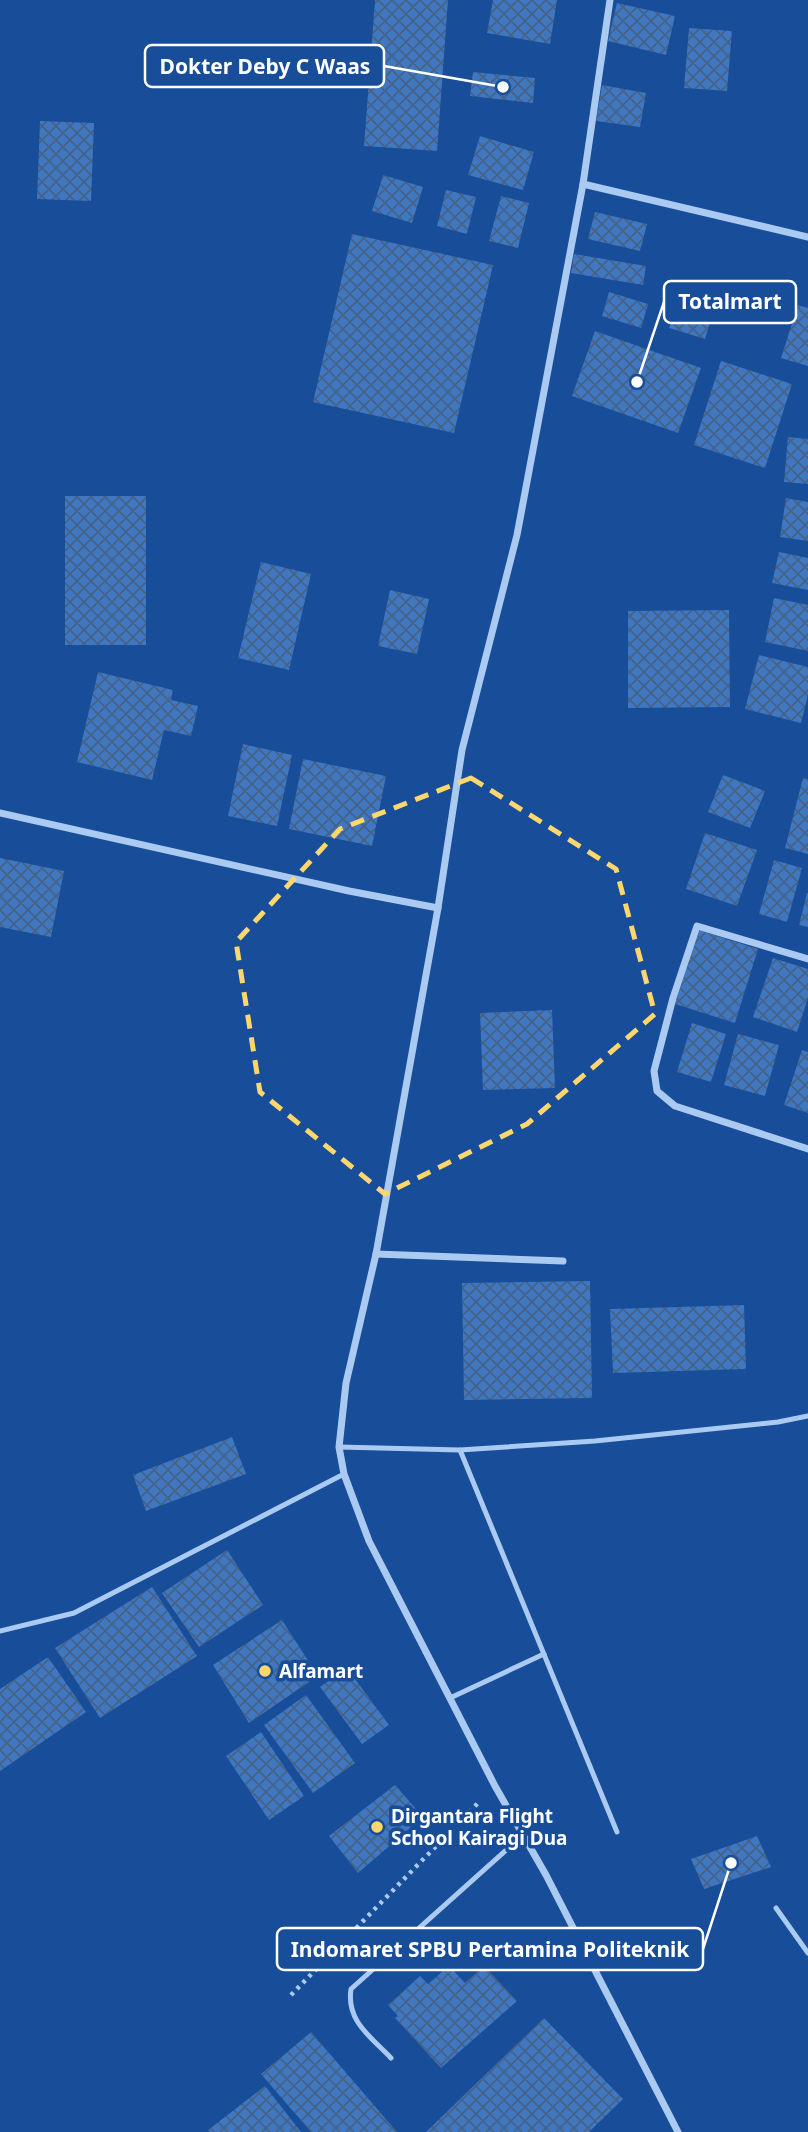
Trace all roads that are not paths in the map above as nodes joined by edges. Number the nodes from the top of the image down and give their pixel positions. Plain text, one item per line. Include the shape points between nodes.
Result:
1 (610, 0) edge
2 (583, 184) junction
3 (808, 237) edge
4 (0, 813) edge
5 (438, 908) junction
6 (808, 959) edge
7 (808, 1149) edge
8 (376, 1254) junction
9 (563, 1261) dead end
10 (808, 1416) edge
11 (339, 1447) junction
12 (460, 1450) junction
13 (344, 1474) junction
14 (0, 1631) edge
15 (544, 1654) junction
16 (450, 1699) junction
17 (617, 1832) dead end
18 (523, 1835) junction
19 (776, 1908) dead end
20 (808, 1953) edge
21 (391, 2058) dead end
22 (678, 2132) edge

1 - 2 street
2 - 3 street
2 - 5 street via 517,535 462,750
4 - 5 street
5 - 8 street
6 - 7 street via 697,926 654,1071 657,1091 676,1106
8 - 9 street
8 - 11 street via 346,1383
10 - 12 lane via 595,1441
11 - 12 lane
11 - 13 street
12 - 15 lane
13 - 14 lane via 75,1614
13 - 16 street via 369,1541
15 - 16 lane
15 - 17 lane
16 - 18 street
18 - 21 lane via 351,1989 354,2019
18 - 22 street
19 - 20 lane

